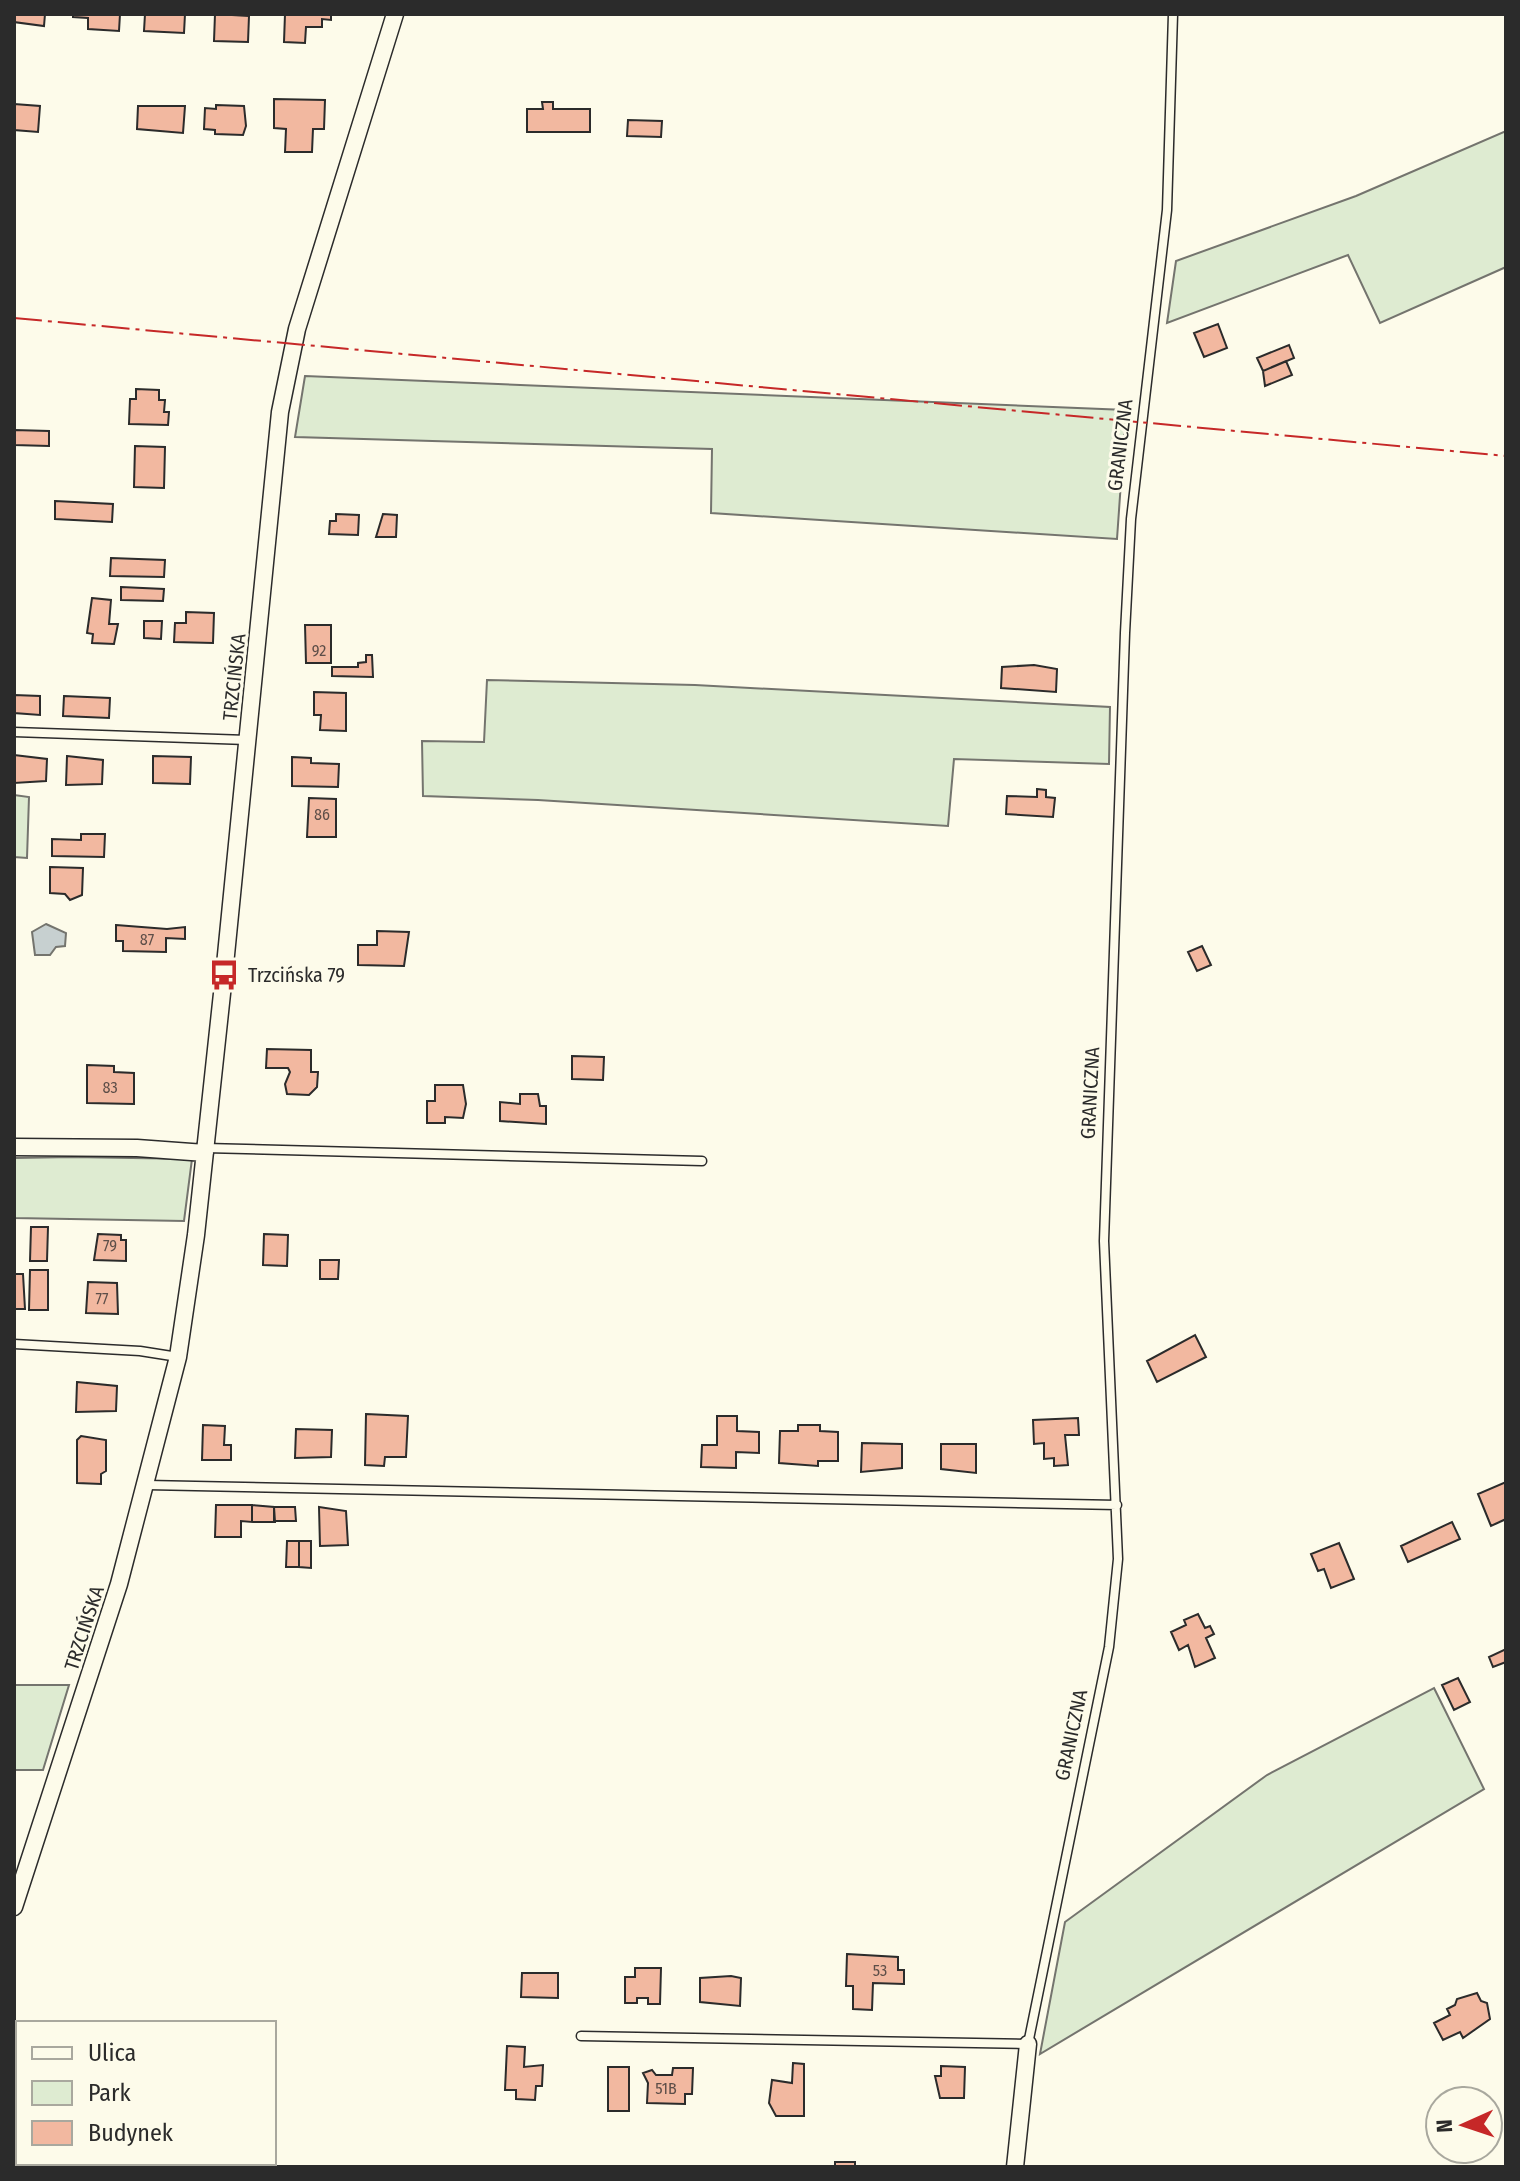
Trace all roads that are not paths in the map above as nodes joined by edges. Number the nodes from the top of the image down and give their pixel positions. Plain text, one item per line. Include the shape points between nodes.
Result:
1 (395, 14) edge
2 (1173, 14) edge
3 (14, 732) edge
4 (247, 740) junction
5 (14, 1147) edge
6 (205, 1151) junction
7 (702, 1161) dead end
8 (14, 1344) edge
9 (178, 1357) junction
10 (147, 1485) junction
11 (1117, 1505) junction
12 (14, 1907) edge
13 (581, 2036) dead end
14 (1028, 2044) junction
15 (1015, 2167) edge

1 - 4 street, TRZCIŃSKA via 297,329 280,412
2 - 11 lane, GRANICZNA via 1167,210 1133,505 1125,633 1104,1241
3 - 4 lane
4 - 6 street, TRZCIŃSKA
5 - 6 street
6 - 7 lane
6 - 9 street, TRZCIŃSKA
8 - 9 lane
9 - 10 street, TRZCIŃSKA
10 - 11 lane
10 - 12 street, TRZCIŃSKA
11 - 14 lane, GRANICZNA via 1118,1559 1109,1647
13 - 14 lane
14 - 15 street, GRANICZNA

